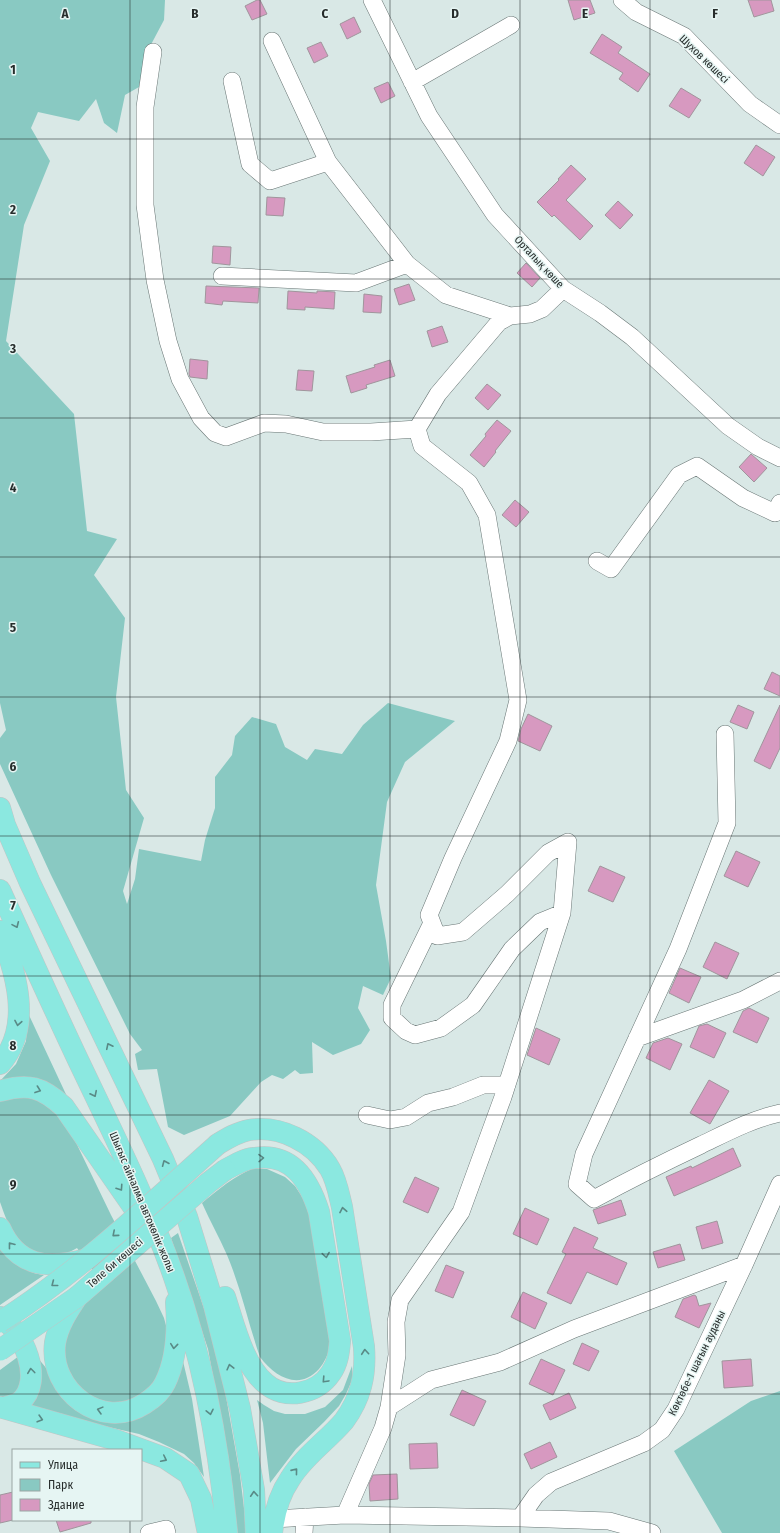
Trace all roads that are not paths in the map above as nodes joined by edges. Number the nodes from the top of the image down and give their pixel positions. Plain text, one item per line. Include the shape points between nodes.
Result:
1 (372, 0) edge
2 (622, 0) edge
3 (511, 25) dead end
4 (272, 41) dead end
5 (153, 52) dead end
6 (232, 81) dead end
7 (412, 82) junction
8 (780, 125) edge
9 (328, 162) junction
10 (407, 264) junction
11 (222, 276) dead end
12 (564, 289) junction
13 (510, 316) junction
14 (418, 429) junction
15 (780, 458) edge
16 (780, 503) edge
17 (597, 561) dead end
18 (725, 734) dead end
19 (0, 808) edge
20 (0, 890) edge
21 (562, 913) junction
22 (432, 923) junction
23 (0, 932) edge
24 (780, 981) edge
25 (637, 1038) junction
26 (0, 1064) edge
27 (507, 1085) junction
28 (0, 1091) edge
29 (780, 1113) edge
30 (367, 1114) dead end
31 (780, 1184) edge
32 (187, 1217) junction
33 (0, 1228) edge
34 (167, 1258) junction
35 (84, 1260) junction
36 (744, 1265) junction
37 (175, 1279) junction
38 (77, 1297) junction
39 (0, 1317) edge
40 (0, 1322) edge
41 (0, 1350) edge
42 (389, 1407) junction
43 (1, 1408) edge
44 (140, 1449) edge
45 (142, 1450) edge
46 (344, 1515) junction
47 (520, 1518) junction
48 (305, 1525) edge
49 (264, 1526) edge
50 (149, 1533) edge
51 (167, 1533) edge
52 (208, 1533) edge
53 (227, 1533) edge
54 (652, 1533) edge

1 - 7 street, Орталық көше
2 - 8 street, Шухов көшесі via 636,12 684,36 750,104
3 - 7 street
4 - 9 street
5 - 14 street via 145,106 145,205 155,280 168,341 180,379 201,418 215,433 226,437 264,423 286,424 323,432
6 - 9 street via 250,164 270,181
7 - 12 street, Орталық көше via 429,116 495,215
9 - 10 street
10 - 11 street via 356,283
10 - 13 street via 446,295
12 - 13 street via 542,308 530,314
12 - 15 street, Орталық көше via 632,337 728,426 758,447
13 - 14 street via 499,322 438,394
14 - 22 street via 422,446 469,483 487,515 518,700 508,742 429,914
16 - 17 street via 775,512 756,504 697,466 679,475 611,569
18 - 25 street via 727,823 678,948
32 -> 19 main road via 163,1159 30,883
20 -> 34 main road, Шығыс айналма автокөлік жолы via 62,1028 134,1176
21 - 22 street via 568,842 548,853 507,894 463,932 437,936
21 - 22 street via 540,922 512,949 473,1005 441,1028 415,1035 406,1031 392,1018 392,1006
21 - 27 street
23 -> 26 main road via 12,962 19,1003 19,1020 14,1039
24 - 25 street via 743,1000
25 - 29 street via 584,1154 577,1184 594,1199 722,1135 763,1117
27 - 30 street via 483,1085 453,1097 428,1103 406,1117 390,1120
27 - 42 street via 461,1212 400,1300 396,1322 397,1355
28 -> 34 main road via 15,1087 34,1088 50,1095 64,1107
31 - 36 street, Көктөбе-1 шағын ауданы
38 -> 32 main road, Төле би көшесі, bridge via 225,1170 253,1158 282,1160 295,1168 305,1179 313,1192 319,1212 340,1341 338,1358 332,1372 322,1384 308,1391 291,1394 264,1383 246,1356 219,1278
49 -> 32 main road via 254,1490 240,1409 214,1305
35 -> 33 main road via 66,1265 42,1265 25,1259 12,1248
34 - 37 main road, Шығыс айналма автокөлік жолы
35 -> 40 main road, Төле би көшесі, bridge via 24,1307
49 -> 35 main road, Төле би көшесі, bridge via 290,1479 343,1421 356,1402 366,1364 342,1208 330,1170 320,1155 302,1140 263,1128 230,1136
36 - 42 street via 574,1329 500,1362 431,1380
36 - 47 street, Көктөбе-1 шағын ауданы via 676,1409 662,1430 644,1443 551,1482 536,1495
37 -> 38 main road via 175,1349 165,1384 153,1399 138,1408 120,1413 101,1411 83,1404 61,1379 55,1362 55,1343 61,1322
37 -> 53 main road, Шығыс айналма автокөлік жолы via 191,1330 211,1415
38 - 41 main road, Төле би көшесі, bridge
43 -> 39 main road via 19,1402 28,1392 32,1379 31,1367 20,1338
42 - 46 street via 383,1428
43 -> 44 main road
45 -> 52 main road via 165,1458 189,1474 201,1499
46 - 47 street
46 - 48 street
47 - 54 street via 609,1521
48 - 49 street
50 - 51 street via 166,1529

